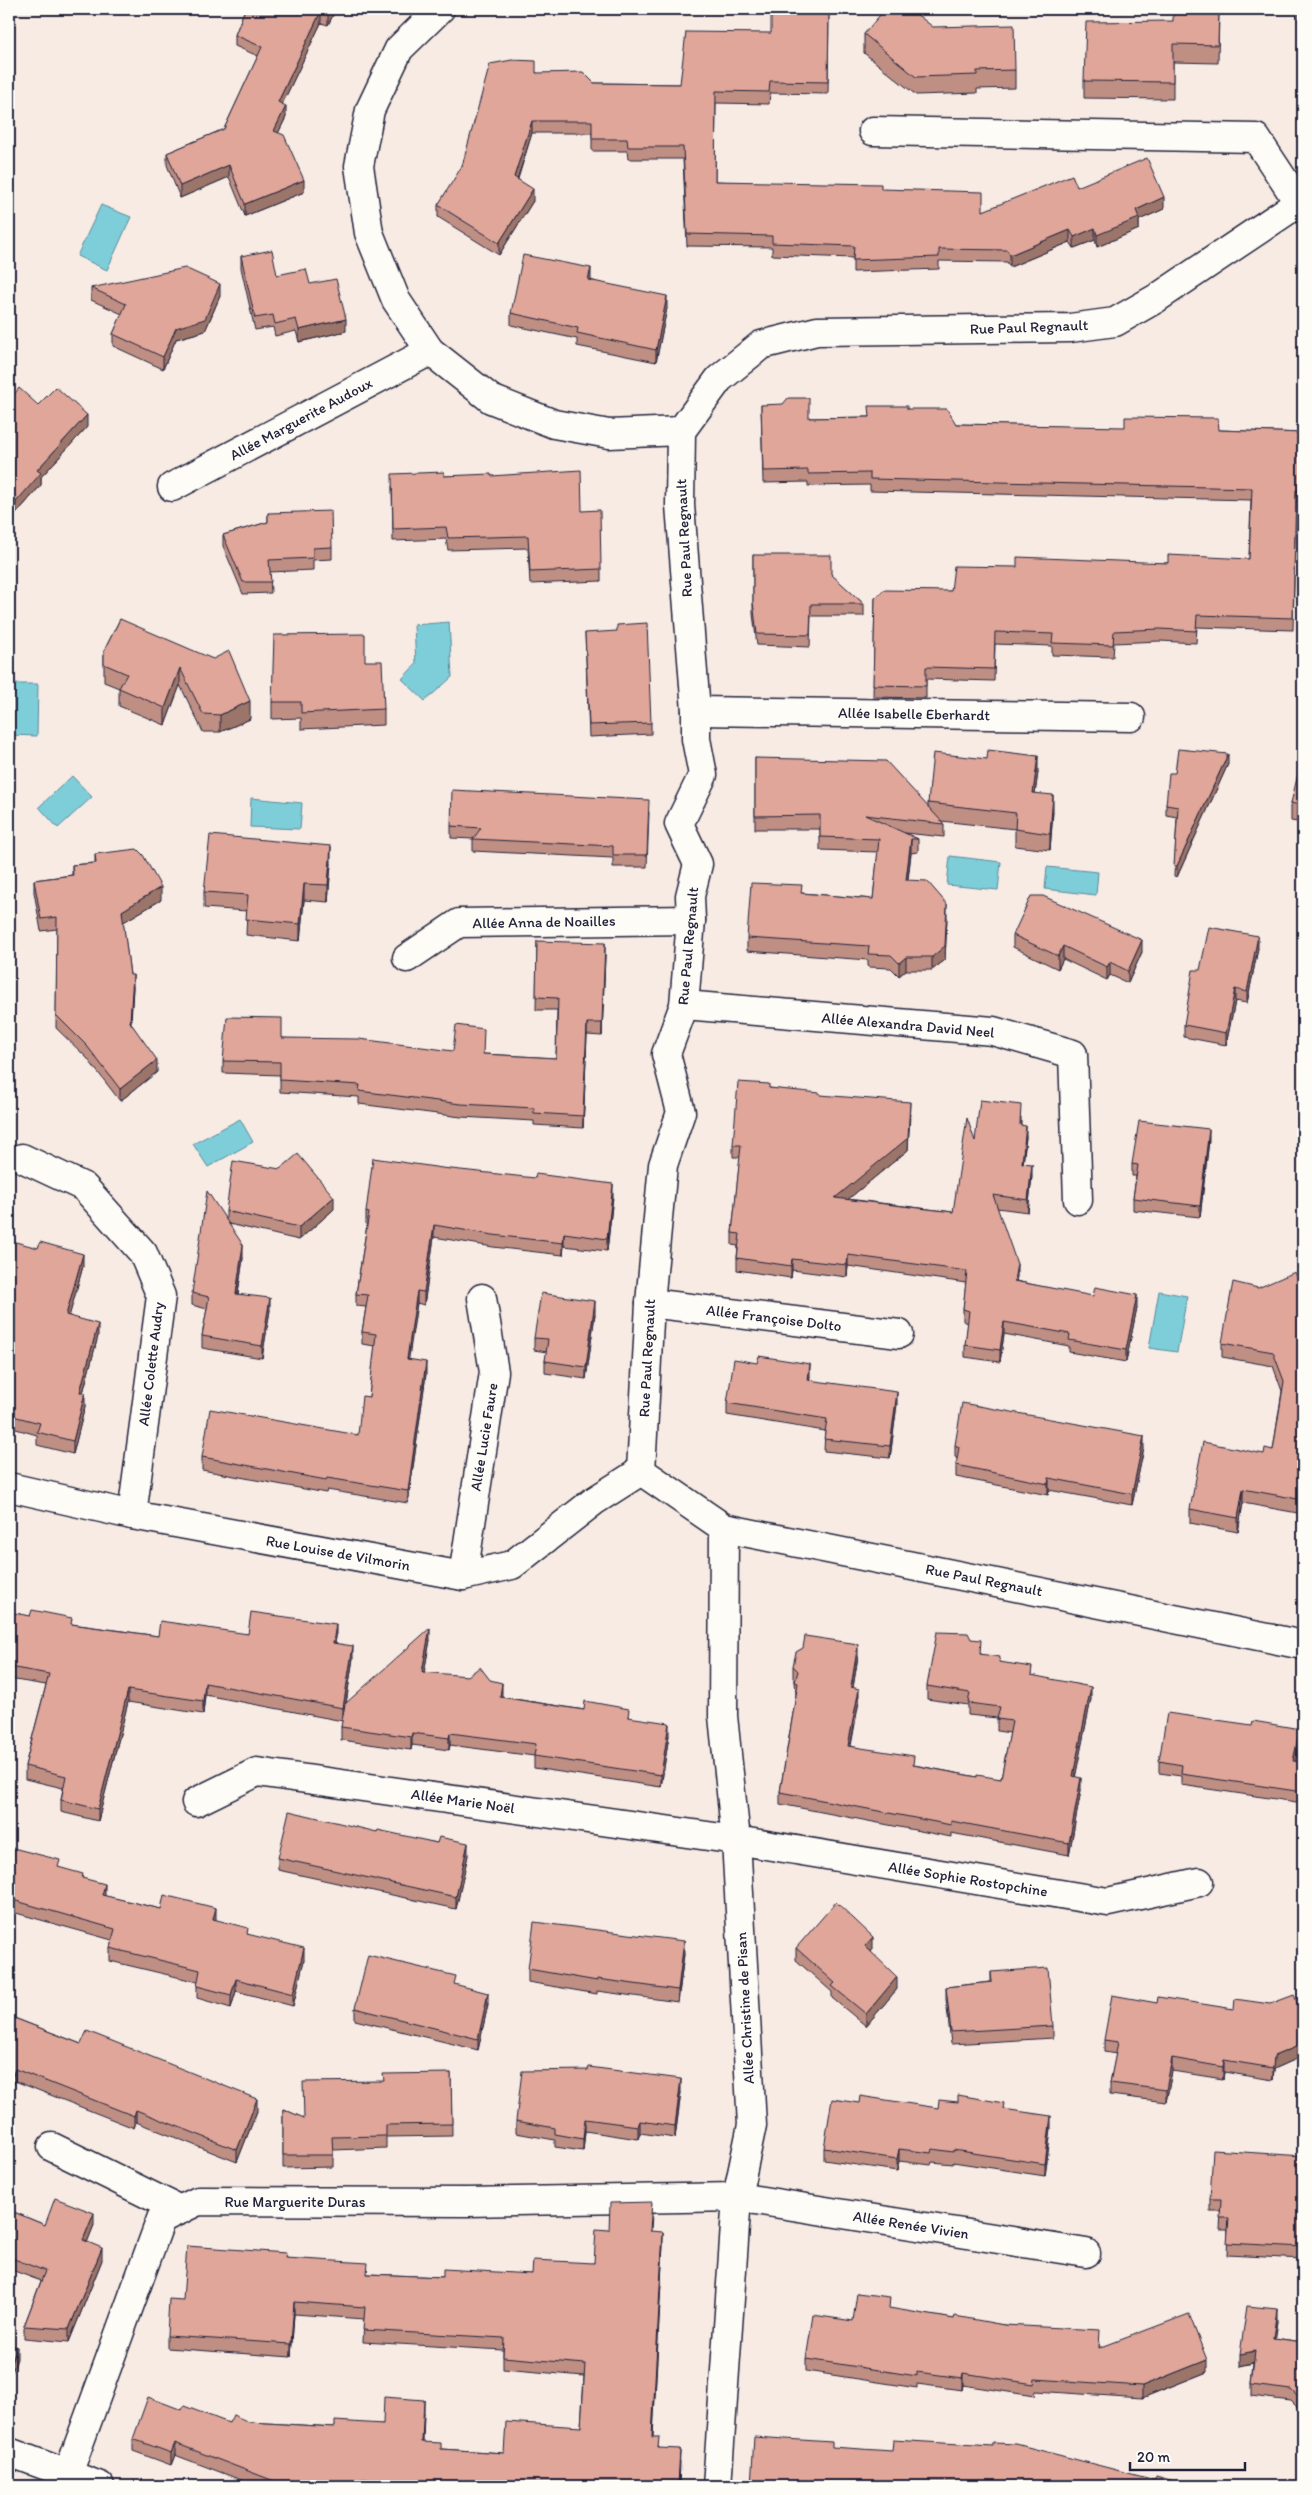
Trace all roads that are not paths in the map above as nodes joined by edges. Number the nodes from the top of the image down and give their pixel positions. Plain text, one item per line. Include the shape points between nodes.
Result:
1 (440, 9) edge
2 (873, 131) dead end
3 (1301, 202) edge
4 (430, 351) junction
5 (682, 431) junction
6 (172, 488) dead end
7 (696, 711) junction
8 (1131, 717) dead end
9 (691, 920) junction
10 (407, 958) dead end
11 (684, 1005) junction
12 (22, 1158) dead end
13 (1078, 1200) dead end
14 (482, 1298) dead end
15 (650, 1303) junction
16 (899, 1334) dead end
17 (640, 1471) junction
18 (9, 1487) edge
19 (132, 1516) junction
20 (724, 1528) junction
21 (463, 1576) junction
22 (1303, 1645) edge
23 (196, 1802) dead end
24 (736, 1840) junction
25 (1198, 1882) dead end
26 (52, 2147) dead end
27 (737, 2197) junction
28 (180, 2210) junction
29 (1086, 2253) dead end
30 (9, 2452) edge
31 (66, 2480) edge
32 (100, 2486) edge
33 (717, 2486) edge

1 - 4 street via 399,49 370,110 359,166 369,233 396,300
2 - 3 street via 1256,138
3 - 5 street, Rue Paul Regnault via 1157,298 1115,322 1070,328 817,331 761,345 719,379
4 - 5 street via 491,399 554,424 609,434
4 - 6 street, Allée Marguerite Audoux
5 - 7 street, Rue Paul Regnault via 680,505
7 - 8 street, Allée Isabelle Eberhardt
7 - 9 street, Rue Paul Regnault via 696,739 702,775 679,824 698,864 690,896
9 - 10 street, Allée Anna de Noailles via 459,923
9 - 11 street, Rue Paul Regnault
11 - 13 street, Allée Alexandra David Neel via 994,1031 1073,1054
11 - 15 street, Rue Paul Regnault via 666,1054 681,1112 663,1165
12 - 19 street, Allée Colette Audry via 84,1187 143,1253 160,1296
14 - 21 street, Allée Lucie Faure via 494,1372
15 - 16 street, Allée Françoise Dolto
15 - 17 street, Rue Paul Regnault
17 - 20 street, Rue Paul Regnault
17 - 21 street, Rue Louise de Vilmorin via 594,1501 512,1565
18 - 19 street, Rue Louise de Vilmorin
19 - 21 street, Rue Louise de Vilmorin
20 - 22 street, Rue Paul Regnault
20 - 24 street, Allée Christine de Pisan via 723,1716
23 - 24 street, Allée Marie Noël via 257,1772
24 - 25 street, Allée Sophie Rostopchine via 1108,1902
24 - 27 street, Allée Christine de Pisan via 752,2125
26 - 28 street
27 - 28 street, Rue Marguerite Duras via 468,2202 198,2202
27 - 29 street, Allée Renée Vivien
27 - 33 street, Allée Christine de Pisan
28 - 31 street, Rue Marguerite Duras via 161,2220
30 - 31 street
31 - 32 street

